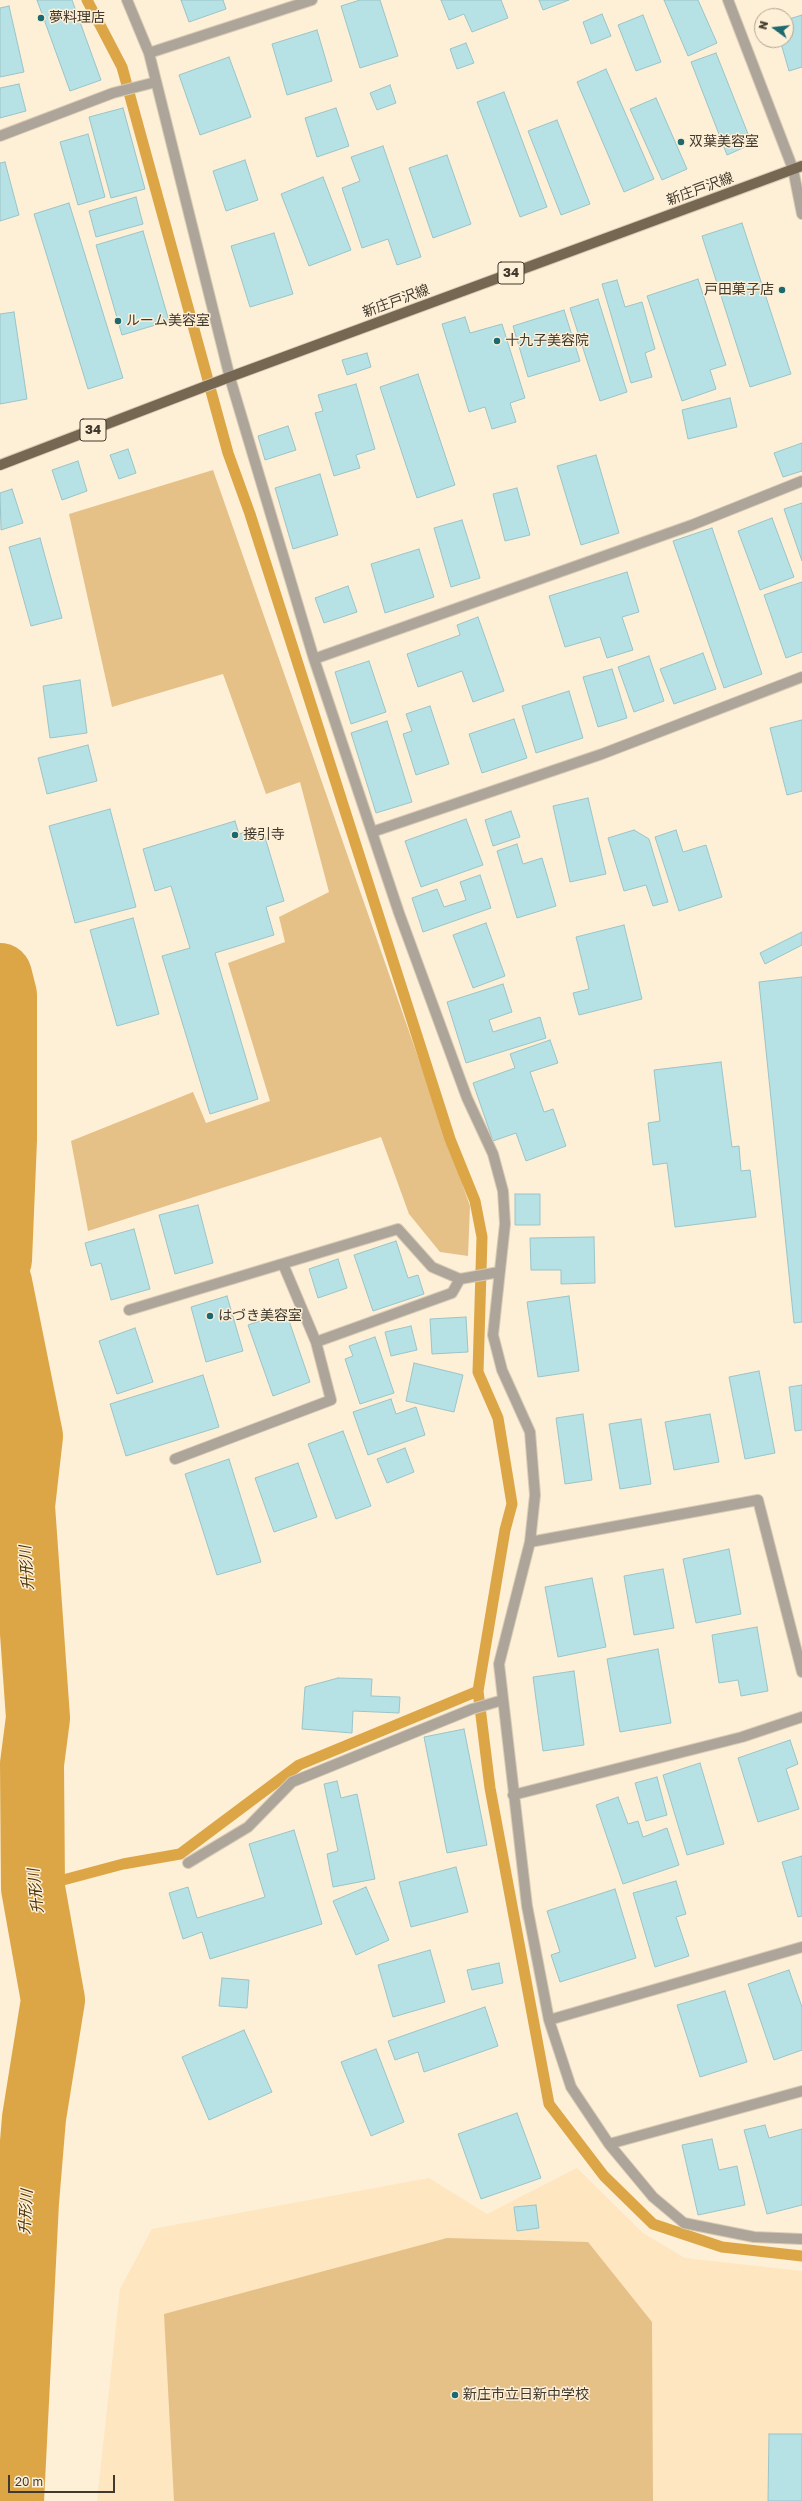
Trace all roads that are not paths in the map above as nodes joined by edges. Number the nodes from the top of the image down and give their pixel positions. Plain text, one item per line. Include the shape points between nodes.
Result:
1 (127, 0) edge
2 (312, 0) edge
3 (728, 0) edge
4 (149, 53) junction
5 (156, 82) junction
6 (0, 136) edge
7 (797, 168) edge
8 (802, 214) edge
9 (229, 378) junction
10 (0, 465) edge
11 (802, 480) edge
12 (314, 659) junction
13 (802, 678) edge
14 (372, 832) junction
15 (283, 1264) junction
16 (499, 1272) junction
17 (460, 1279) junction
18 (129, 1310) dead end
19 (316, 1342) junction
20 (175, 1459) dead end
21 (530, 1542) junction
22 (802, 1672) edge
23 (501, 1700) junction
24 (802, 1717) edge
25 (513, 1796) junction
26 (188, 1863) dead end
27 (802, 1947) edge
28 (550, 2020) junction
29 (802, 2091) edge
30 (609, 2144) junction
31 (802, 2239) edge

1 - 4 street
2 - 4 street
3 - 7 street
4 - 5 street
5 - 6 street via 114,93
5 - 9 street
7 - 8 street
7 - 9 main road, 新庄戸沢線 / 34
9 - 10 main road, 新庄戸沢線 / 34
9 - 12 street
11 - 12 street via 692,525
12 - 14 street
13 - 14 street via 602,754
14 - 16 street via 467,1098 493,1154 503,1191 505,1224
15 - 17 street via 398,1229 432,1267
15 - 18 street
15 - 19 street
16 - 17 street
16 - 21 street via 494,1335 502,1370 530,1432 535,1495
17 - 19 street via 452,1294
19 - 20 street via 331,1400
21 - 22 street via 758,1500
21 - 23 street via 499,1664
23 - 25 street
23 - 26 street via 472,1709 292,1782 248,1827
24 - 25 street via 742,1737
25 - 28 street via 527,1906
27 - 28 street
28 - 30 street via 571,2087
29 - 30 street
30 - 31 street via 653,2197 684,2223 754,2237

